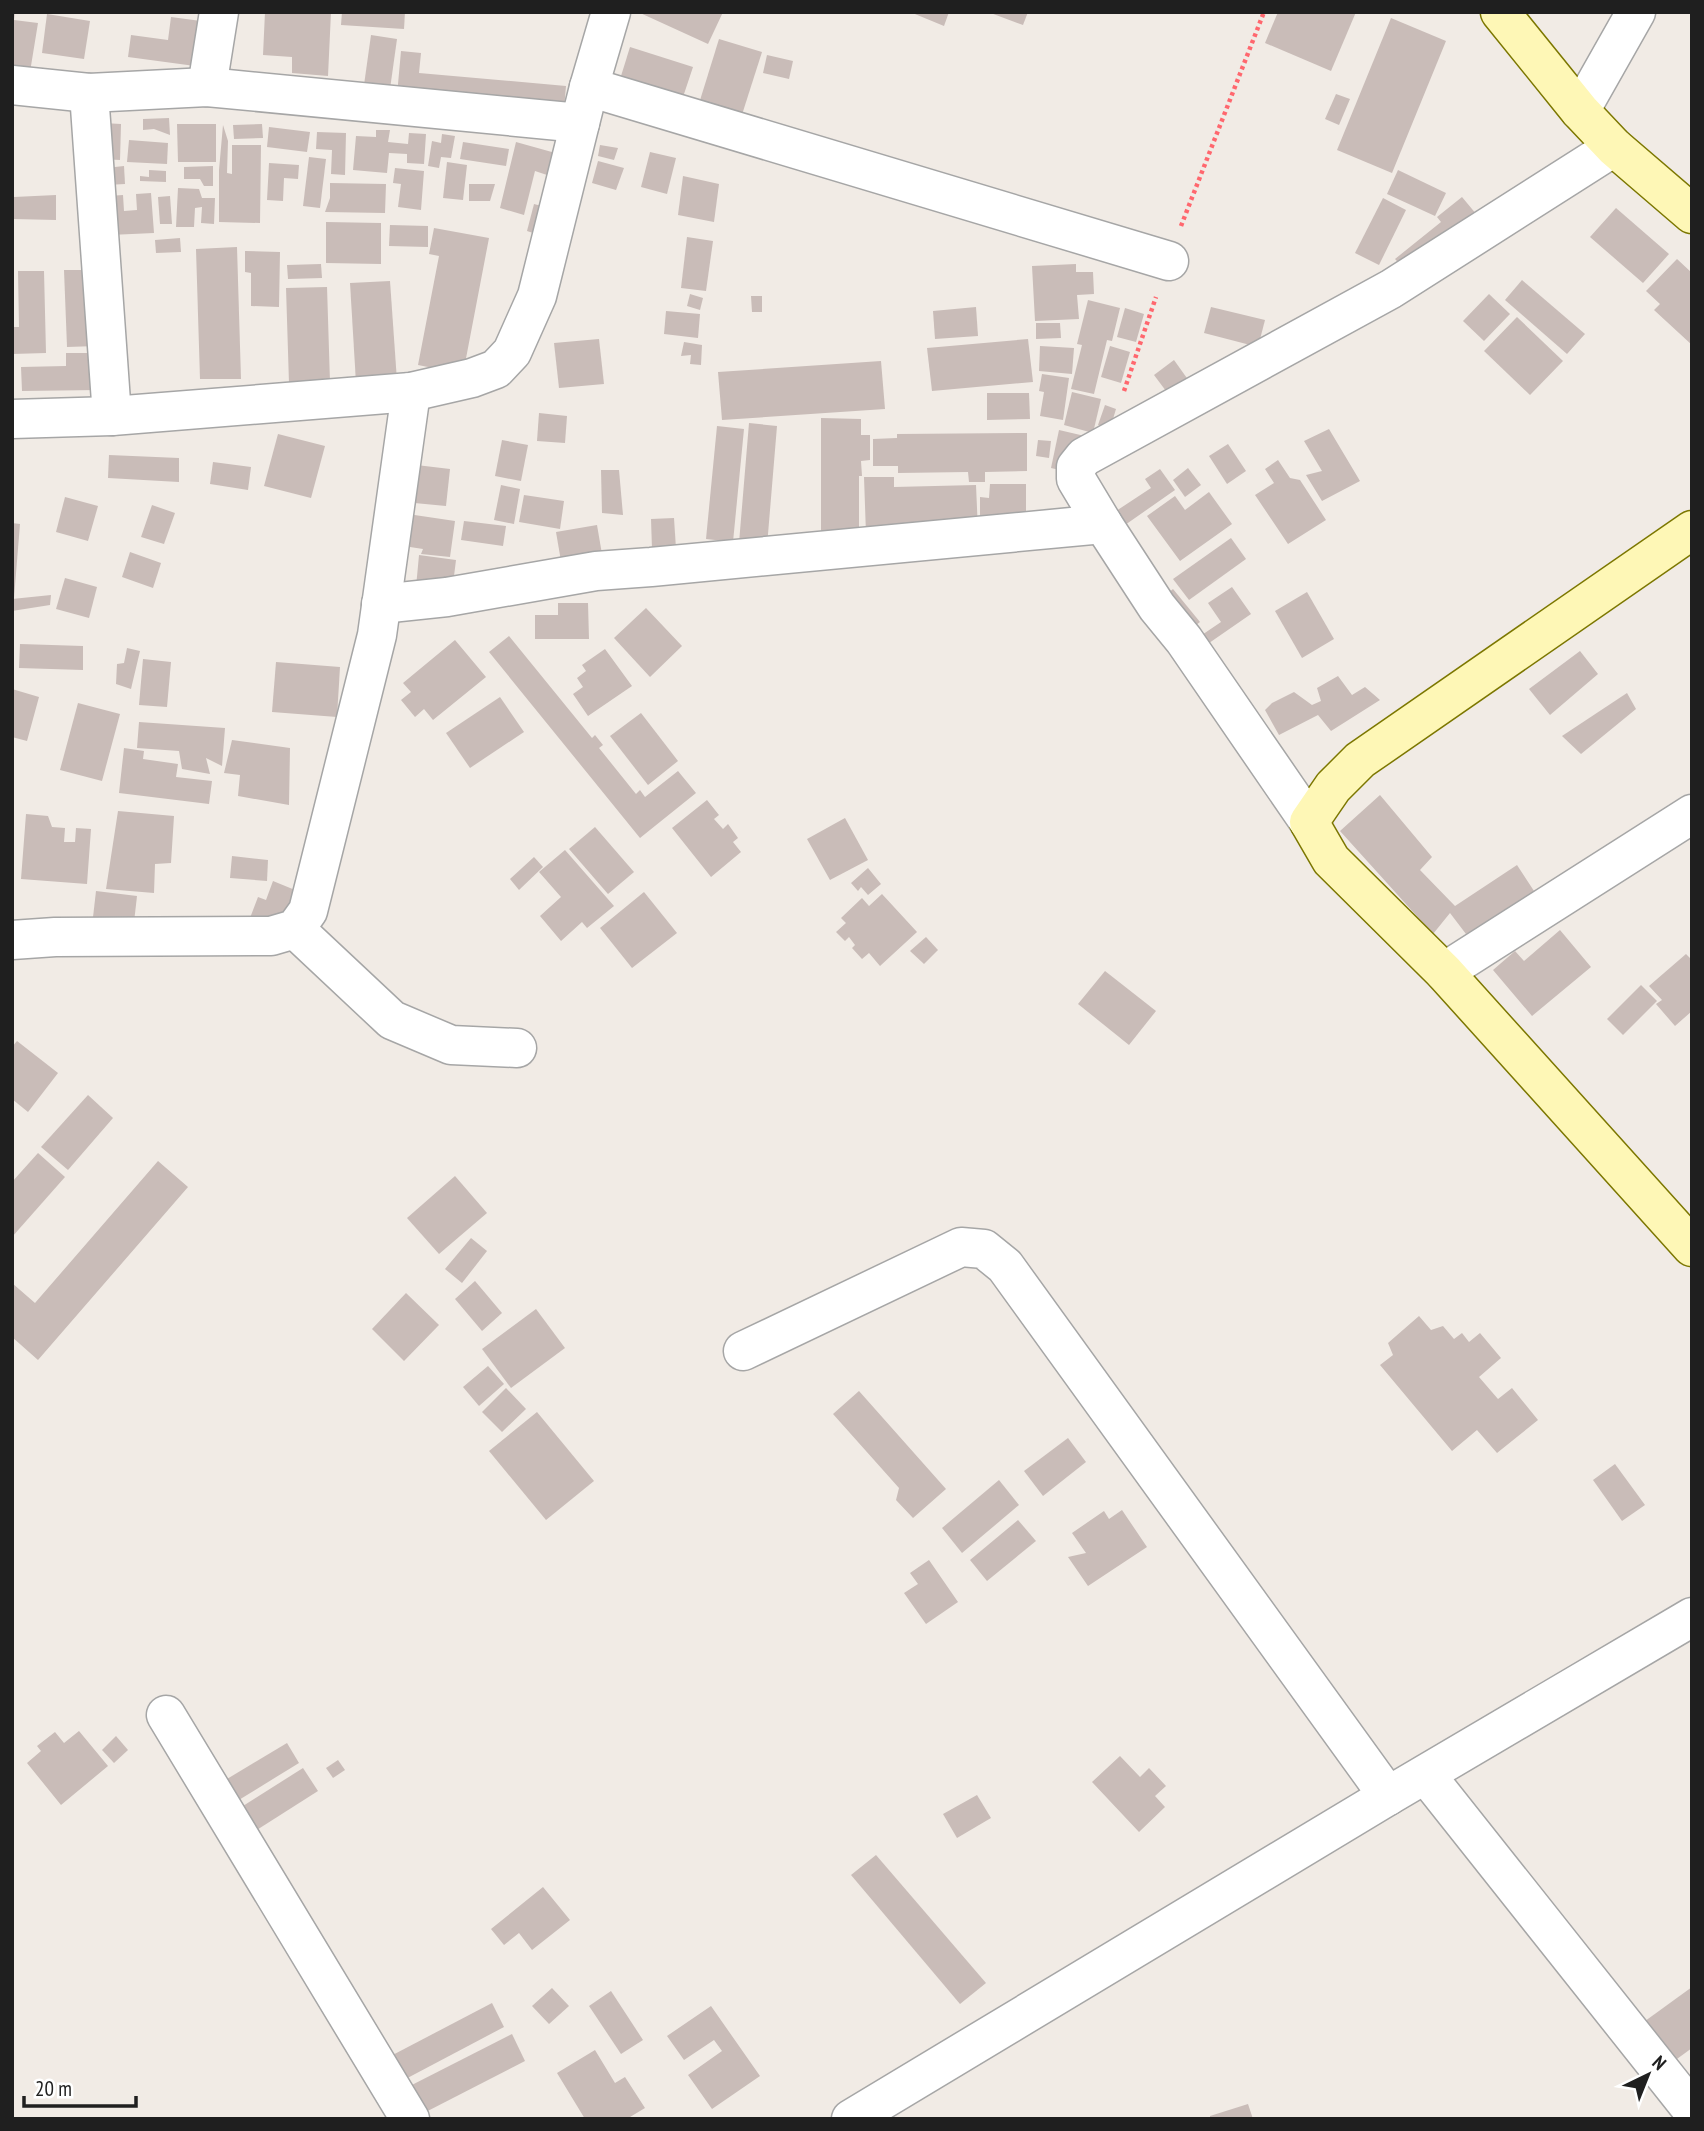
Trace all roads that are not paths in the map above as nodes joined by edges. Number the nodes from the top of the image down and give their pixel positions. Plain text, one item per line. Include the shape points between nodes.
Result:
1 (219, 12) edge
2 (611, 12) edge
3 (1500, 12) edge
4 (1636, 12) edge
5 (12, 85) edge
6 (206, 87) junction
7 (89, 93) junction
8 (585, 105) junction
9 (1580, 111) junction
10 (1614, 147) junction
11 (1692, 214) edge
12 (1169, 261) dead end
13 (411, 392) junction
14 (112, 416) junction
15 (12, 419) edge
16 (1103, 524) junction
17 (1692, 530) edge
18 (381, 604) junction
19 (1692, 814) edge
20 (1309, 822) junction
21 (295, 929) junction
22 (12, 940) edge
23 (1444, 972) junction
24 (517, 1048) dead end
25 (1692, 1247) edge
26 (743, 1351) dead end
27 (1692, 1617) edge
28 (166, 1715) dead end
29 (1426, 1775) junction
30 (1388, 1796) junction
31 (1692, 2110) edge
32 (410, 2119) edge
33 (851, 2119) edge

1 - 6 street
2 - 8 street
3 - 9 main road
4 - 9 street
5 - 7 street
6 - 7 street
6 - 8 street
7 - 14 street
8 - 12 street
8 - 13 street via 537,296 512,352 496,369
9 - 10 main road
10 - 11 main road
10 - 16 street via 1391,289 1084,457 1076,467 1076,479
13 - 14 street
13 - 18 street
14 - 15 street
16 - 18 street via 596,571
16 - 20 street
17 - 20 main road via 1360,760 1333,787
18 - 21 street via 308,911
19 - 23 street
20 - 23 main road via 1331,860
21 - 22 street via 271,936
21 - 24 street via 392,1020 451,1045
23 - 25 main road
26 - 30 street via 961,1247 984,1249 1005,1266
27 - 29 street
28 - 32 street
29 - 30 street
29 - 31 street
30 - 33 street

